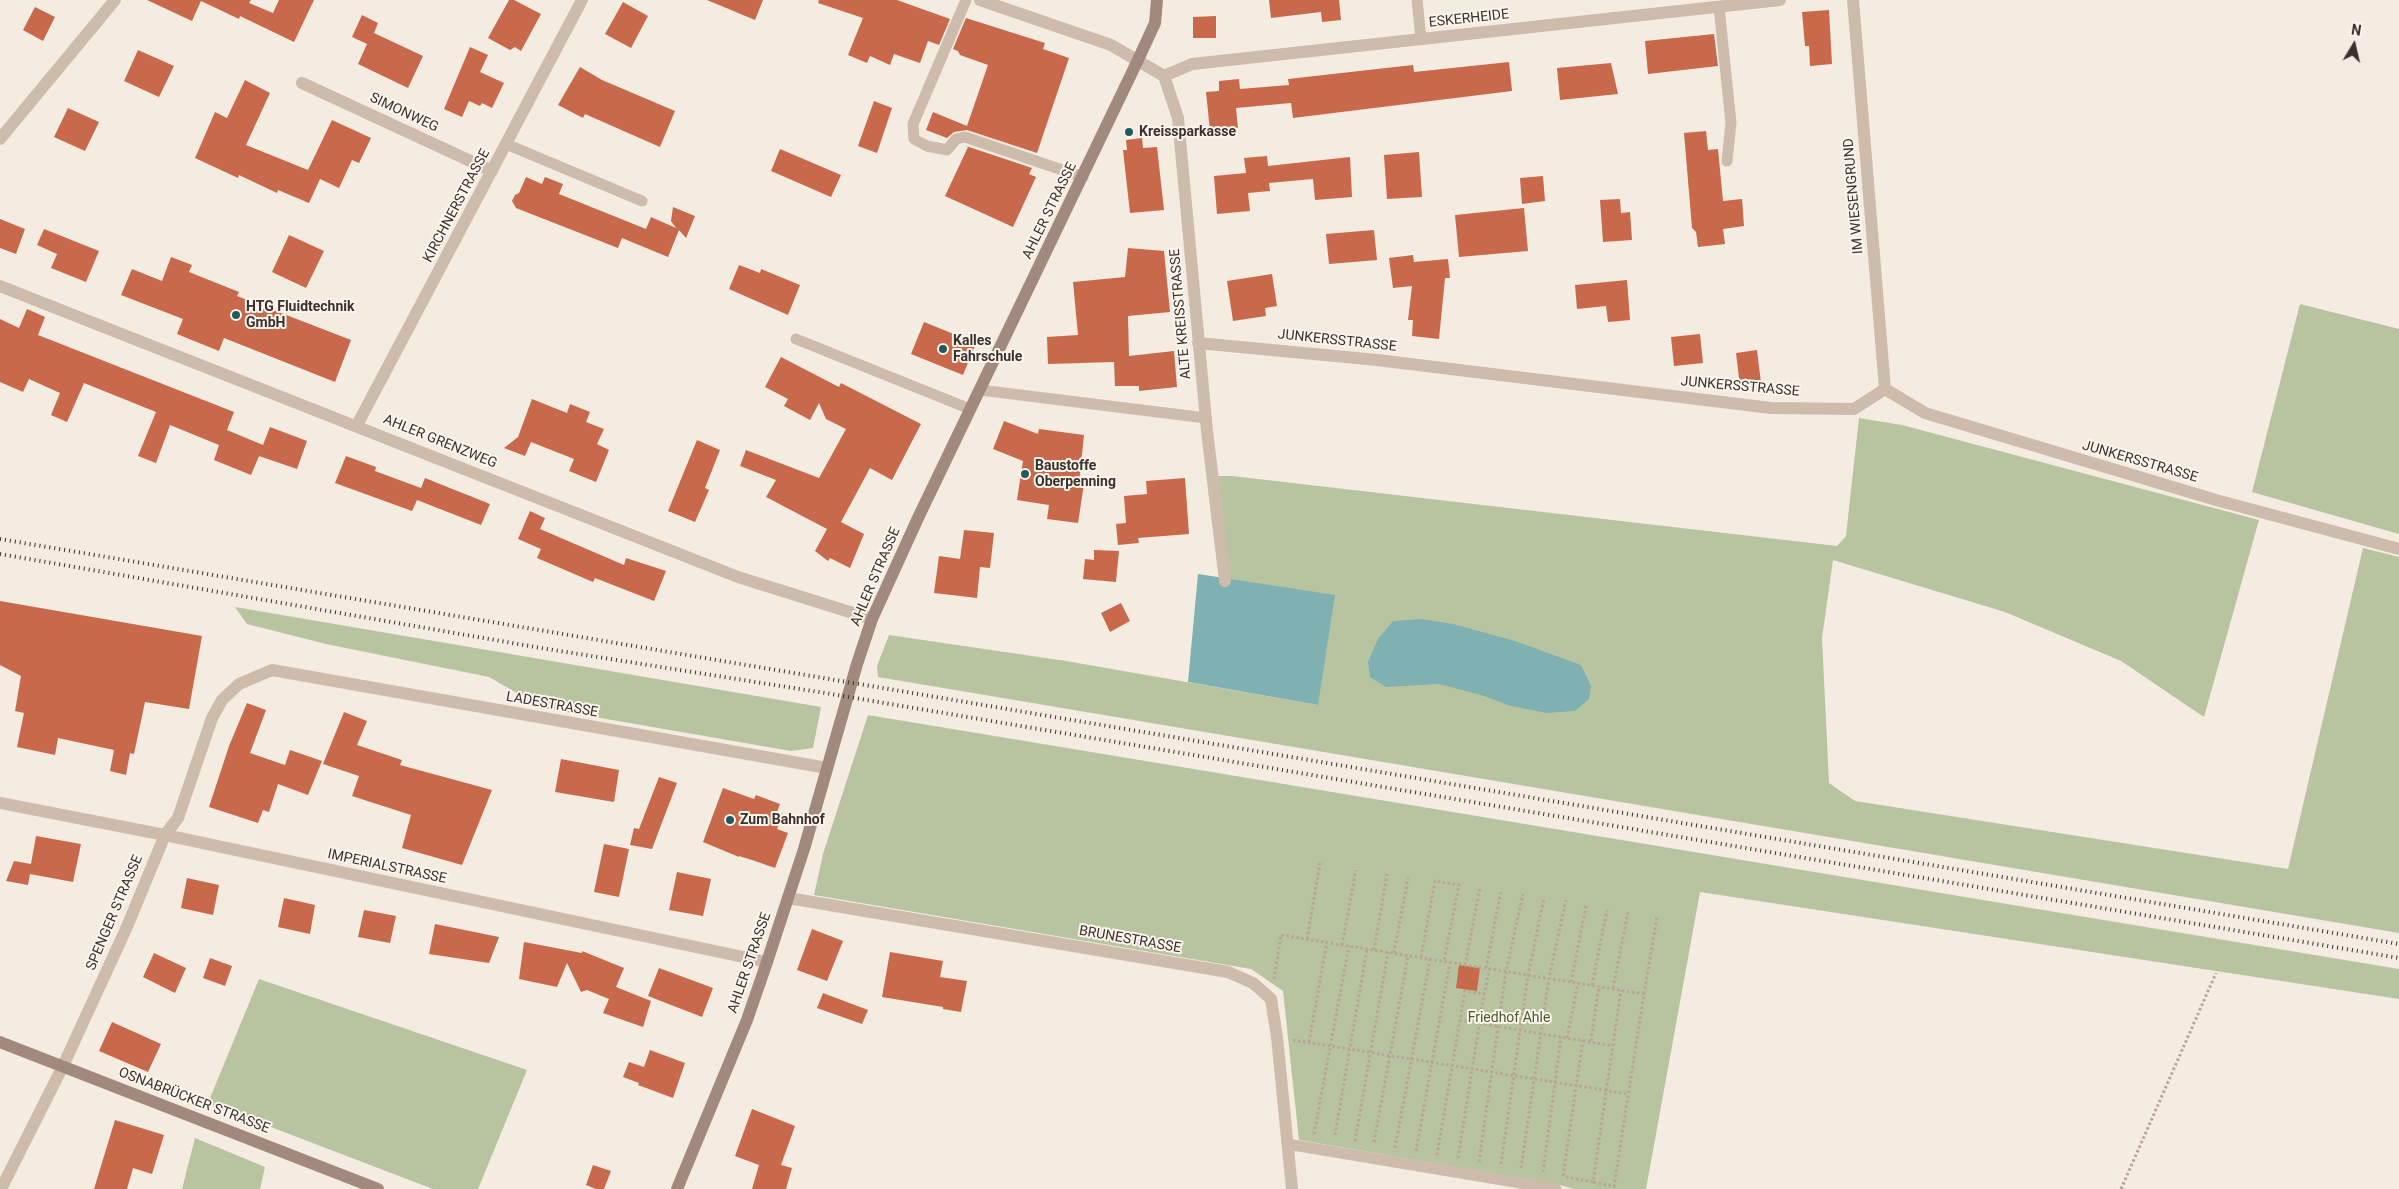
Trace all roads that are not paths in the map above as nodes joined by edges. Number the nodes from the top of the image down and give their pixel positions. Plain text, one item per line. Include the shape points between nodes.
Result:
1 (115, 0) edge
2 (582, 0) edge
3 (966, 0) edge
4 (980, 0) edge
5 (1157, 0) edge
6 (1417, 0) edge
7 (1780, 0) edge
8 (1853, 0) edge
9 (1719, 7) junction
10 (1421, 39) junction
11 (1138, 62) junction
12 (1164, 76) junction
13 (302, 83) dead end
14 (0, 139) edge
15 (506, 144) junction
16 (1727, 161) dead end
17 (492, 171) junction
18 (1082, 177) junction
19 (642, 201) dead end
20 (0, 286) edge
21 (796, 339) dead end
22 (1198, 343) junction
23 (1885, 389) junction
24 (980, 390) junction
25 (970, 409) junction
26 (1206, 418) junction
27 (357, 425) junction
28 (2399, 549) edge
29 (1225, 582) dead end
30 (872, 620) junction
31 (272, 670) joint
32 (827, 768) junction
33 (0, 803) edge
34 (164, 835) junction
35 (788, 898) junction
36 (767, 962) junction
37 (0, 1042) edge
38 (63, 1066) junction
39 (1287, 1144) junction
40 (1, 1189) edge
41 (378, 1189) edge
42 (677, 1189) edge
43 (1292, 1189) edge
44 (1556, 1189) edge

1 - 14 street
2 - 15 street, KIRCHNERSTRASSE
3 - 18 lane via 913,124 914,139 927,146 947,150 956,139 965,136
4 - 11 street via 1111,45
5 - 11 main road, AHLER STRASSE via 1155,23
6 - 10 lane
7 - 9 street, ESKERHEIDE
8 - 23 street, IM WIESENGRUND
9 - 10 street, ESKERHEIDE
9 - 16 lane via 1731,124
10 - 12 street, ESKERHEIDE via 1192,64
11 - 12 street
11 - 18 main road, AHLER STRASSE
12 - 22 street, ALTE KREISSTRASSE via 1178,118
13 - 17 street, SIMONWEG
15 - 17 street, KIRCHNERSTRASSE
15 - 19 lane
17 - 27 street, KIRCHNERSTRASSE
18 - 24 main road, AHLER STRASSE
20 - 27 street, AHLER GRENZWEG
21 - 25 lane
22 - 23 street, JUNKERSSTRASSE via 1377,360 1771,408 1854,409
22 - 26 street, ALTE KREISSTRASSE
23 - 28 street, JUNKERSSTRASSE via 1925,413 2216,500
24 - 25 main road, AHLER STRASSE
24 - 26 lane
25 - 30 main road, AHLER STRASSE
26 - 29 street, ALTE KREISSTRASSE
27 - 30 street, AHLER GRENZWEG via 738,577
30 - 32 main road, AHLER STRASSE
31 - 32 street, LADESTRASSE
31 - 34 street, SPENGER STRASSE via 239,684 222,700 212,718 178,818
32 - 35 main road, AHLER STRASSE
33 - 34 street, IMPERIALSTRASSE
34 - 36 street, IMPERIALSTRASSE
34 - 38 street, SPENGER STRASSE via 126,929
35 - 36 main road, AHLER STRASSE
35 - 39 street, BRUNESTRASSE via 1228,972 1252,982 1271,999
36 - 42 main road, AHLER STRASSE via 747,1020
37 - 38 main road, OSNABRÜCKER STRASSE
38 - 40 street, SPENGER STRASSE
38 - 41 main road, OSNABRÜCKER STRASSE
39 - 43 street
39 - 44 lane

